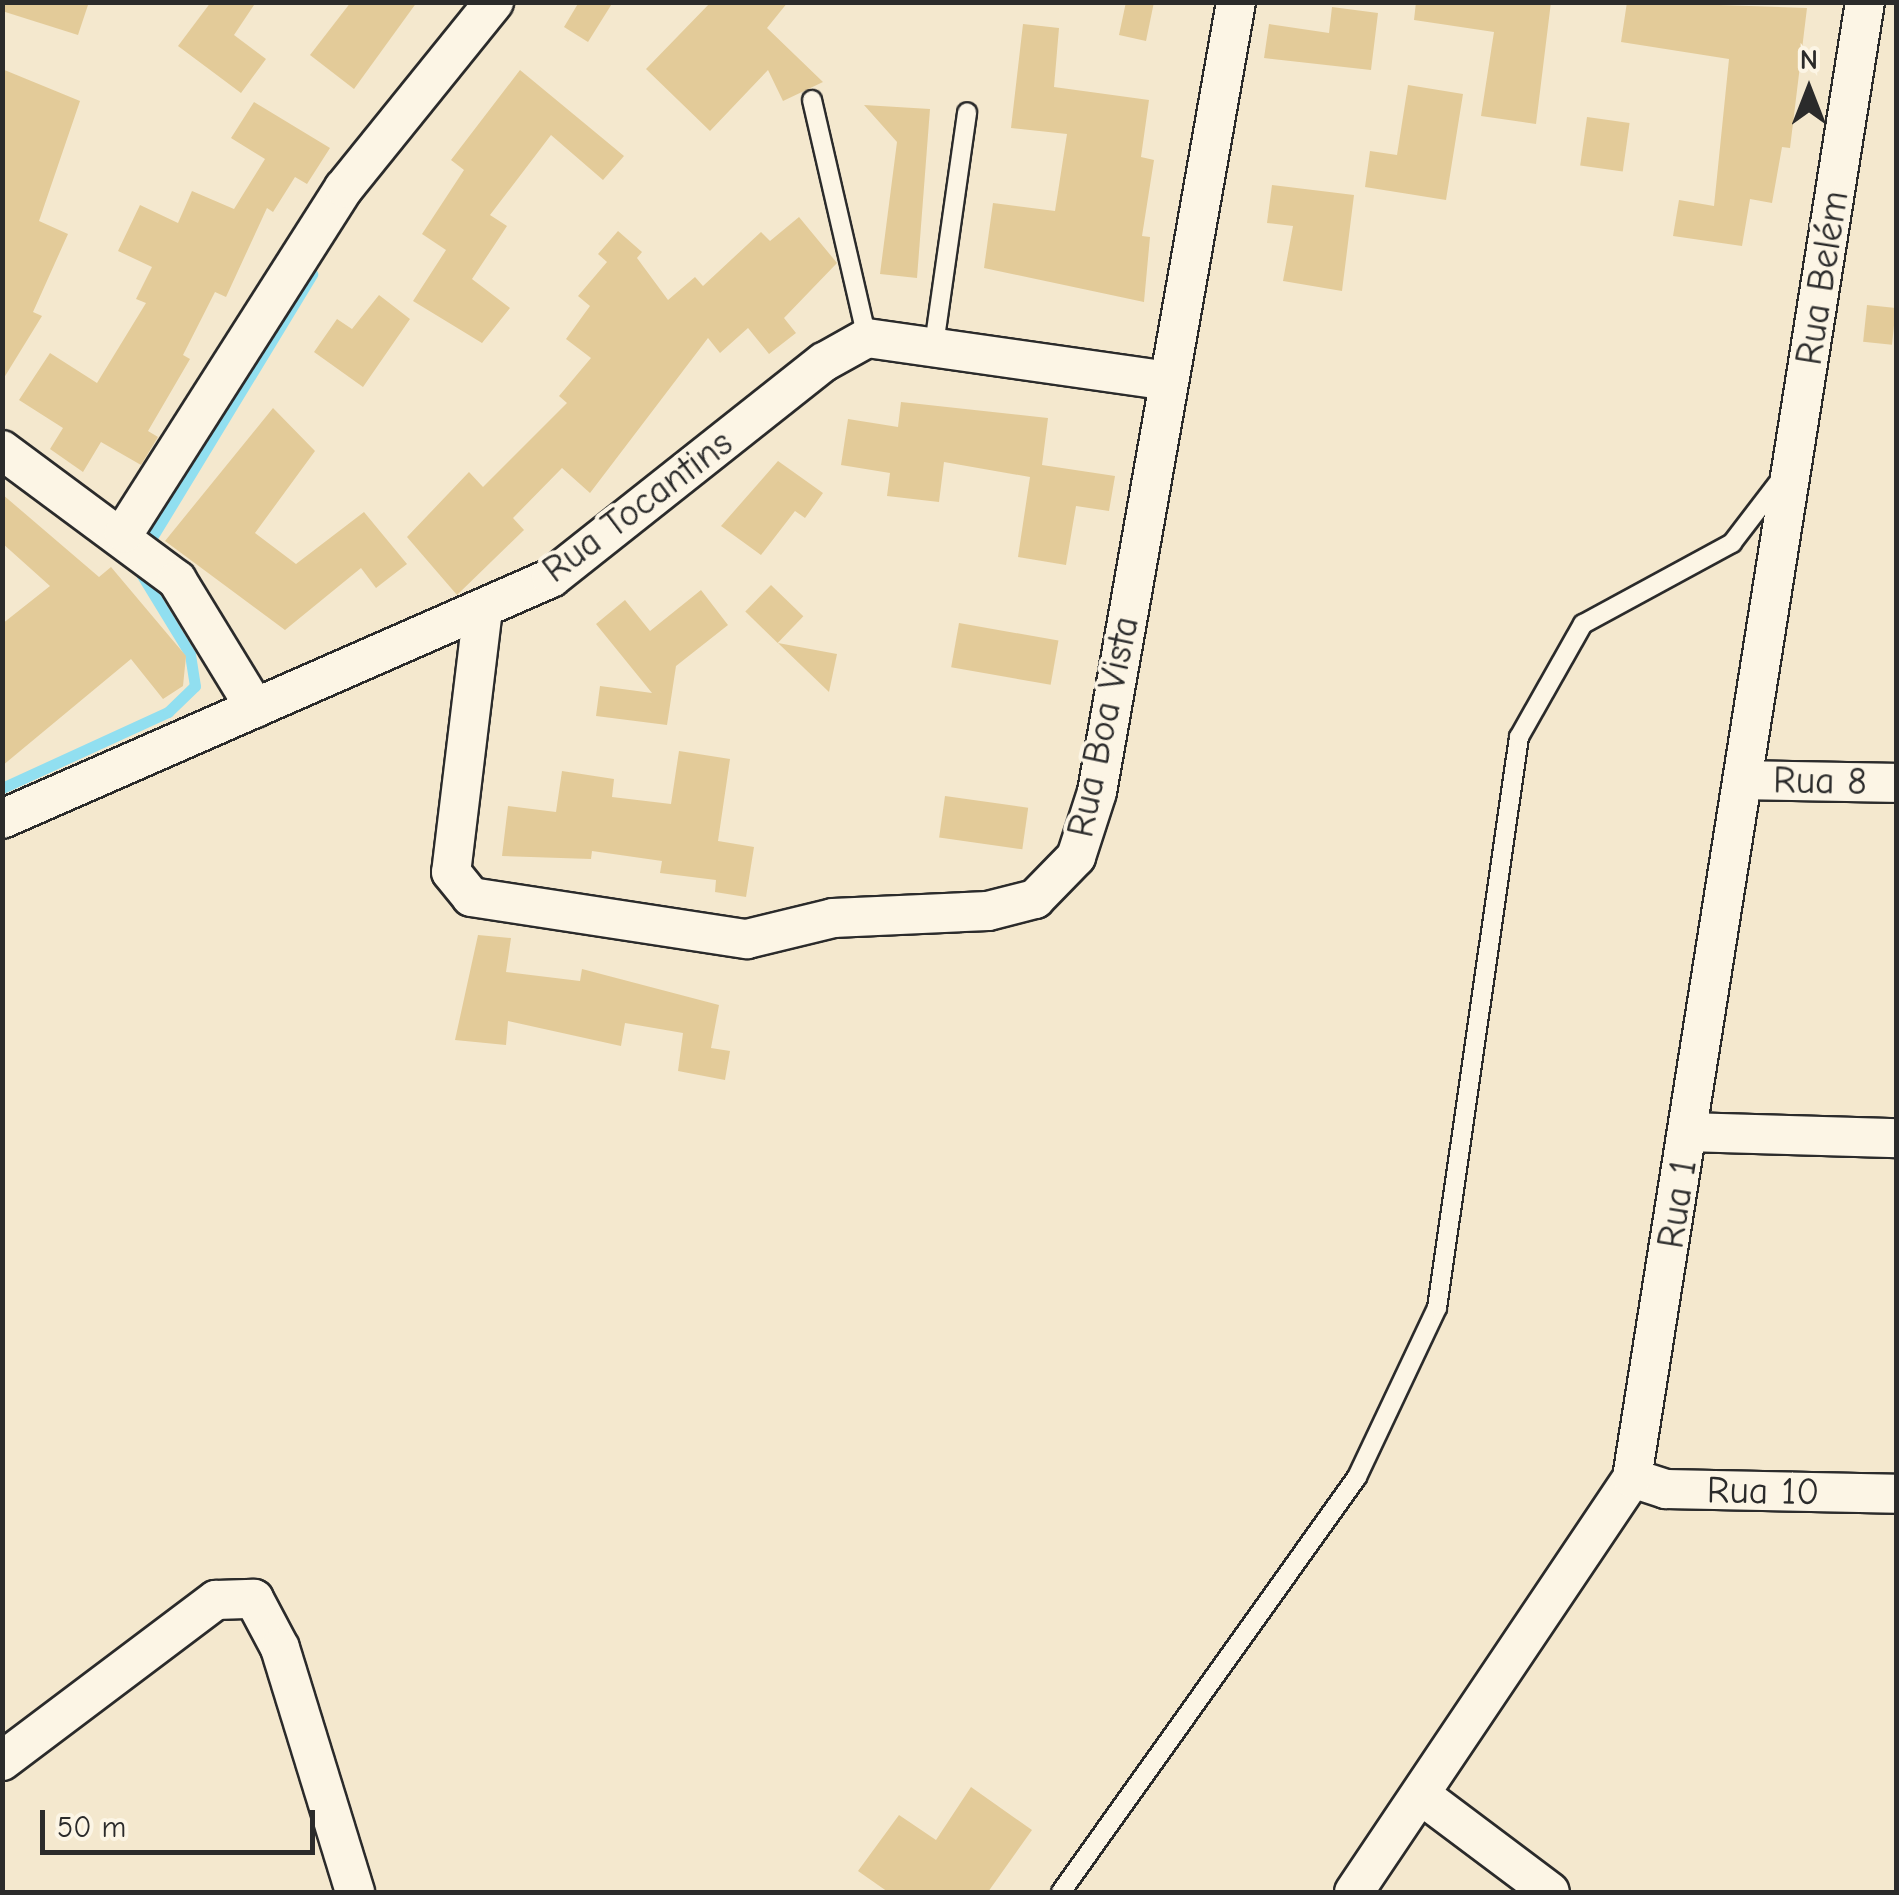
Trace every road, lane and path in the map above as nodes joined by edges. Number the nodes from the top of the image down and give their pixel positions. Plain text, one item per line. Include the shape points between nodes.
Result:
1 (494, 2) edge
2 (1236, 2) edge
3 (1865, 2) edge
4 (812, 100) dead end
5 (967, 112) dead end
6 (866, 338) junction
7 (934, 345) junction
8 (1169, 380) junction
9 (1799, 436) junction
10 (2, 450) edge
11 (124, 533) junction
12 (483, 609) junction
13 (255, 708) junction
14 (1743, 780) junction
15 (1896, 782) edge
16 (2, 819) edge
17 (1690, 1132) junction
18 (1896, 1138) edge
19 (1632, 1478) junction
20 (1896, 1494) edge
21 (2, 1761) edge
22 (1421, 1795) junction
23 (354, 1892) edge
24 (1061, 1892) edge
25 (1354, 1892) edge
26 (1550, 1892) edge

1 - 11 street via 355,172
2 - 8 street, Rua Boa Vista
3 - 9 street, Rua Belém
4 - 6 lane
5 - 7 lane
6 - 7 street
6 - 12 street, Rua Tocantins via 824,362 551,578
7 - 8 street
8 - 12 street, Rua Boa Vista via 1096,792 1076,857 1035,900 988,911 833,918 748,939 471,897 451,872
9 - 14 street, Rua 1
9 - 24 lane via 1758,516 1732,543 1583,624 1519,737 1437,1308 1357,1477
10 - 11 street
11 - 13 street via 177,580
12 - 13 street, Rua Tocantins
13 - 16 street, Rua Tocantins
14 - 15 street, Rua 8
14 - 17 street, Rua 1
17 - 18 street
17 - 19 street, Rua 1
19 - 20 street, Rua 10 via 1666,1489
19 - 22 street, Rua 1
21 - 23 street via 216,1600 254,1598 280,1648
22 - 25 street, Rua 1
22 - 26 street

